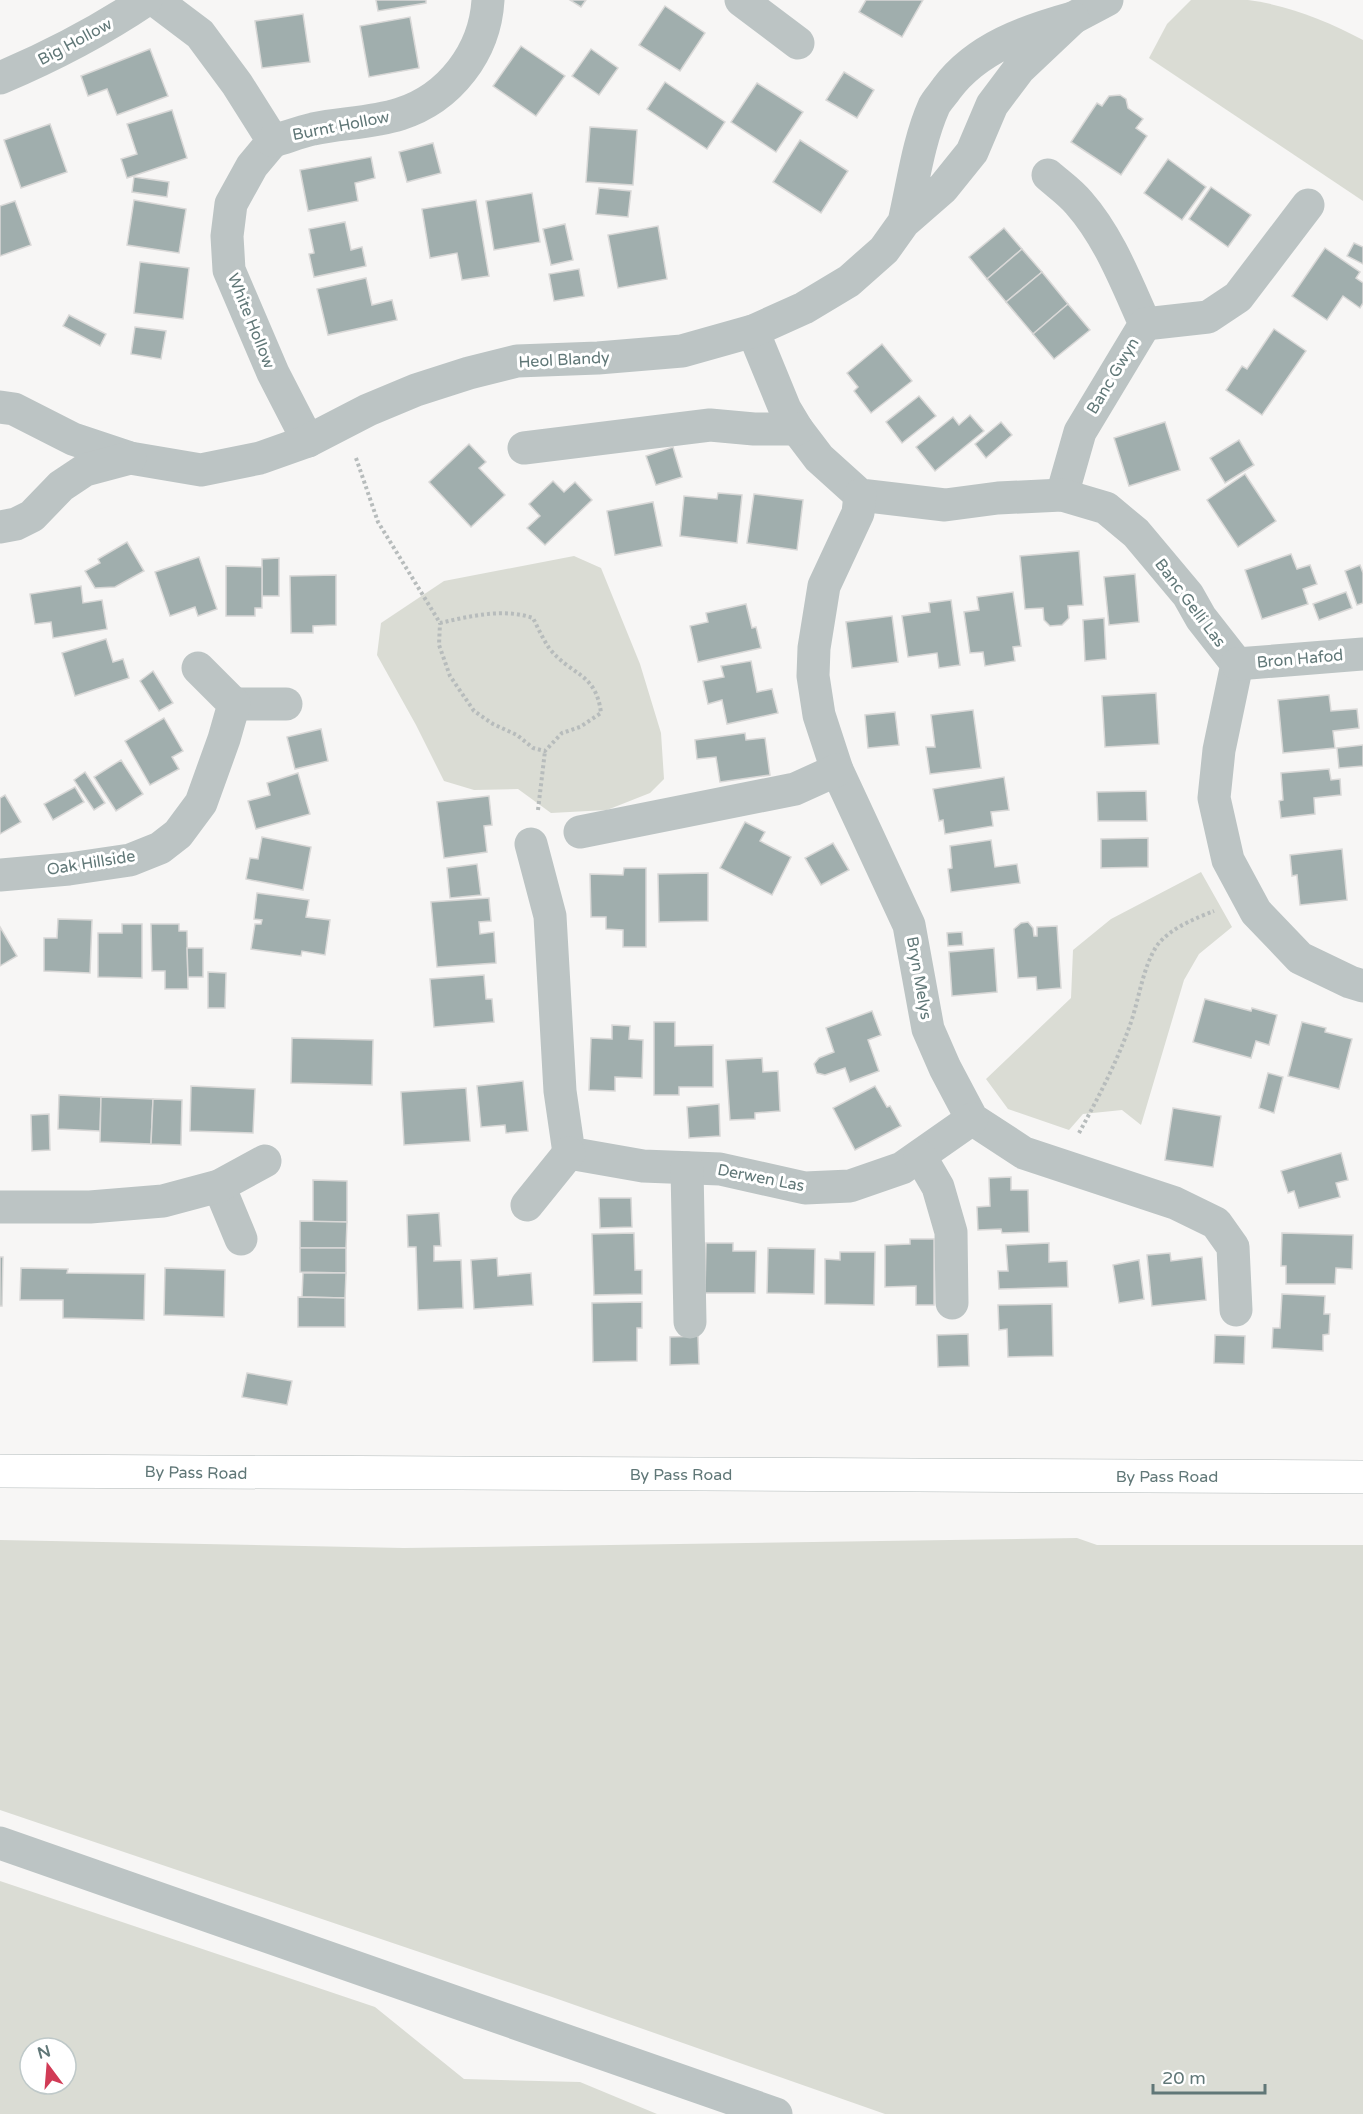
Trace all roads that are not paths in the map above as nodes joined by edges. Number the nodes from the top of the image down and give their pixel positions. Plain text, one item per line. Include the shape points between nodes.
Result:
1 (147, 0) edge
2 (155, 0) edge
3 (488, 0) edge
4 (741, 0) edge
5 (1107, 0) edge
6 (1073, 18) junction
7 (798, 43) dead end
8 (0, 78) edge
9 (273, 141) junction
10 (1048, 175) dead end
11 (1308, 205) dead end
12 (904, 222) junction
13 (1145, 324) junction
14 (753, 331) junction
15 (14, 411) edge
16 (797, 429) junction
17 (308, 441) junction
18 (524, 447) dead end
19 (130, 458) junction
20 (860, 495) junction
21 (1062, 495) junction
22 (44, 502) junction
23 (0, 528) edge
24 (1363, 654) edge
25 (1237, 664) junction
26 (198, 668) dead end
27 (234, 704) junction
28 (286, 704) dead end
29 (837, 770) junction
30 (580, 832) dead end
31 (531, 844) road end
32 (0, 875) edge
33 (1363, 986) edge
34 (972, 1119) junction
35 (569, 1154) junction
36 (920, 1156) junction
37 (265, 1161) dead end
38 (687, 1168) junction
39 (219, 1186) junction
40 (527, 1205) dead end
41 (0, 1207) edge
42 (241, 1239) dead end
43 (952, 1303) dead end
44 (1236, 1310) dead end
45 (690, 1322) dead end
46 (0, 1471) edge
47 (1363, 1477) edge
48 (0, 1843) edge
49 (776, 2114) edge

1 - 8 street, Big Hollow via 44,60
2 - 9 street via 200,34
3 - 9 street, Burnt Hollow via 474,52 458,78 431,100 385,119 314,129
4 - 7 street
5 - 6 street, Heol Blandy
6 - 12 street, Heol Blandy via 1019,69 992,105 972,152 943,188
6 - 12 street, Heol Blandy via 1033,29 983,54 958,74 934,105
9 - 17 street, White Hollow via 252,166 231,204 227,236 229,270 273,373
10 - 13 street, Banc Gwyn via 1079,202 1100,231
11 - 13 street via 1238,297 1208,317
12 - 14 street, Heol Blandy via 884,250 849,281 804,308
13 - 21 street, Banc Gwyn via 1080,432
14 - 16 street
14 - 17 street, Heol Blandy via 682,351 517,361 416,390
15 - 19 street, Heol Blandy via 73,439
15 - 22 street via 45,432 53,449 53,486
16 - 18 street via 710,425
16 - 20 street via 819,458
17 - 19 street, Heol Blandy via 260,458 201,470
19 - 22 street via 85,470
20 - 21 street, Banc Gelli Las via 945,505
20 - 29 street, Bryn Melys via 858,513 824,586 814,648 813,676 819,715
21 - 25 street, Banc Gelli Las via 1106,508 1136,533 1188,595
22 - 23 street via 32,516
24 - 25 street, Bron Hafod
25 - 33 street, Banc Gelli Las via 1219,750 1214,798 1228,860 1256,912 1300,958
26 - 27 street
27 - 28 street
27 - 32 street, Oak Hillside via 201,802 178,834 160,848 130,860
29 - 30 street via 795,789
29 - 34 street, Bryn Melys via 909,925 928,1029
31 - 35 street via 550,916 560,1091
34 - 36 street, Derwen Las
34 - 44 street, Bryn Melys via 1024,1154 1175,1203 1216,1222 1233,1247
35 - 38 street, Derwen Las via 644,1166
35 - 40 street
36 - 38 street, Derwen Las via 902,1168 850,1186 806,1188 720,1169
36 - 43 street via 938,1187 951,1232
37 - 39 street
38 - 45 street
39 - 41 street via 163,1201 90,1207
39 - 42 street
46 - 47 main road, By Pass Road
48 - 49 street

